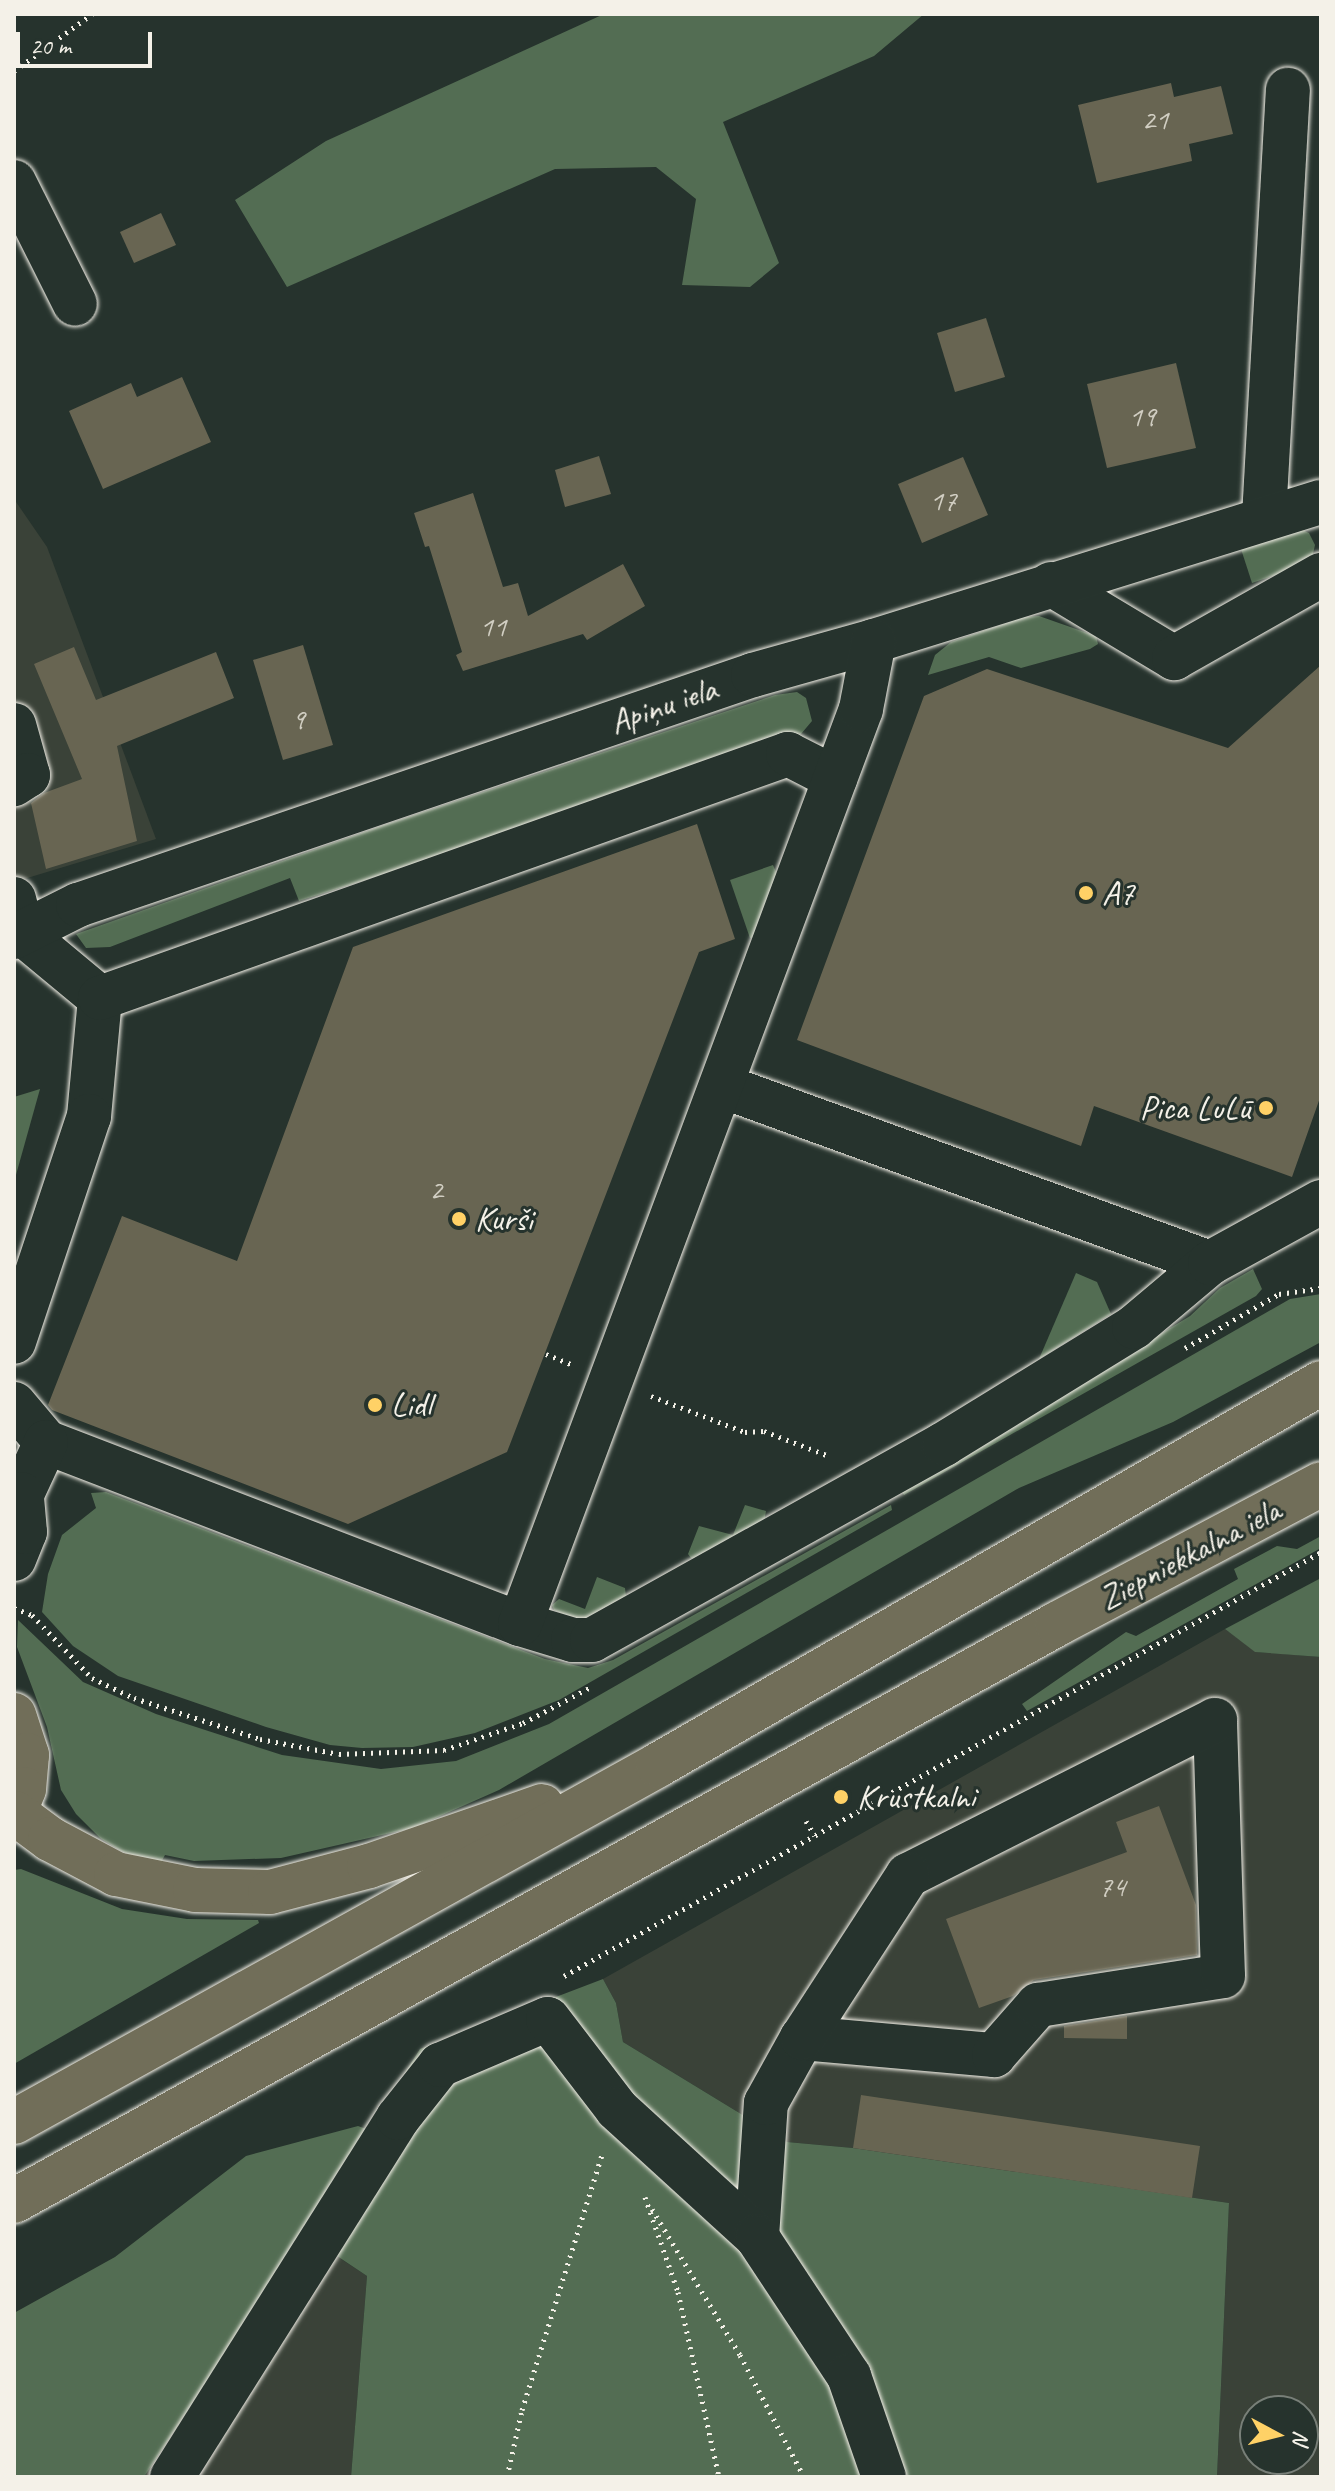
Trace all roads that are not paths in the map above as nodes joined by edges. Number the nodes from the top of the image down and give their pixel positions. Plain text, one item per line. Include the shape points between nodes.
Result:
1 (1288, 90) dead end
2 (14, 182) edge
3 (75, 304) dead end
4 (1321, 502) edge
5 (1264, 517) junction
6 (1321, 575) edge
7 (1051, 584) junction
8 (874, 641) junction
9 (14, 725) edge
10 (835, 778) junction
11 (14, 784) edge
12 (17, 923) edge
13 (100, 998) junction
14 (722, 1086) junction
15 (1321, 1202) edge
16 (1210, 1263) junction
17 (14, 1342) edge
18 (1321, 1383) edge
19 (14, 1404) edge
20 (46, 1442) junction
21 (1321, 1484) edge
22 (18, 1498) edge
23 (14, 1559) edge
24 (520, 1624) junction
25 (14, 1715) edge
26 (658, 1765) junction
27 (15, 1814) edge
28 (802, 2038) junction
29 (14, 2122) edge
30 (14, 2201) edge
31 (757, 2237) junction
32 (172, 2477) edge
33 (884, 2477) edge

1 - 5 street
2 - 3 street
4 - 5 street, Apiņu iela
5 - 7 street, Apiņu iela
6 - 7 street via 1174,658
7 - 8 street, Apiņu iela
8 - 10 street via 861,709
8 - 12 street, Apiņu iela via 753,675
9 - 11 street via 28,775
10 - 13 street via 788,754
10 - 14 street
12 - 13 street
13 - 17 street via 89,1116
14 - 16 street
14 - 24 street
15 - 16 street
16 - 24 street via 1134,1327 944,1444 592,1640 573,1640
18 - 26 main road
19 - 20 street
20 - 22 street
20 - 24 street
21 - 30 main road, Ziepniekkalna iela via 1057,1624
22 - 23 street via 25,1532
25 - 27 main road via 27,1755
26 - 27 main road via 369,1866 270,1892 195,1890 116,1874
26 - 29 main road
28 - 28 street via 994,2055 1038,2005 1223,1976 1215,1720 908,1875
28 - 31 street via 766,2103
31 - 32 street via 617,2109 548,2019 440,2065 398,2118
31 - 33 street via 849,2376

